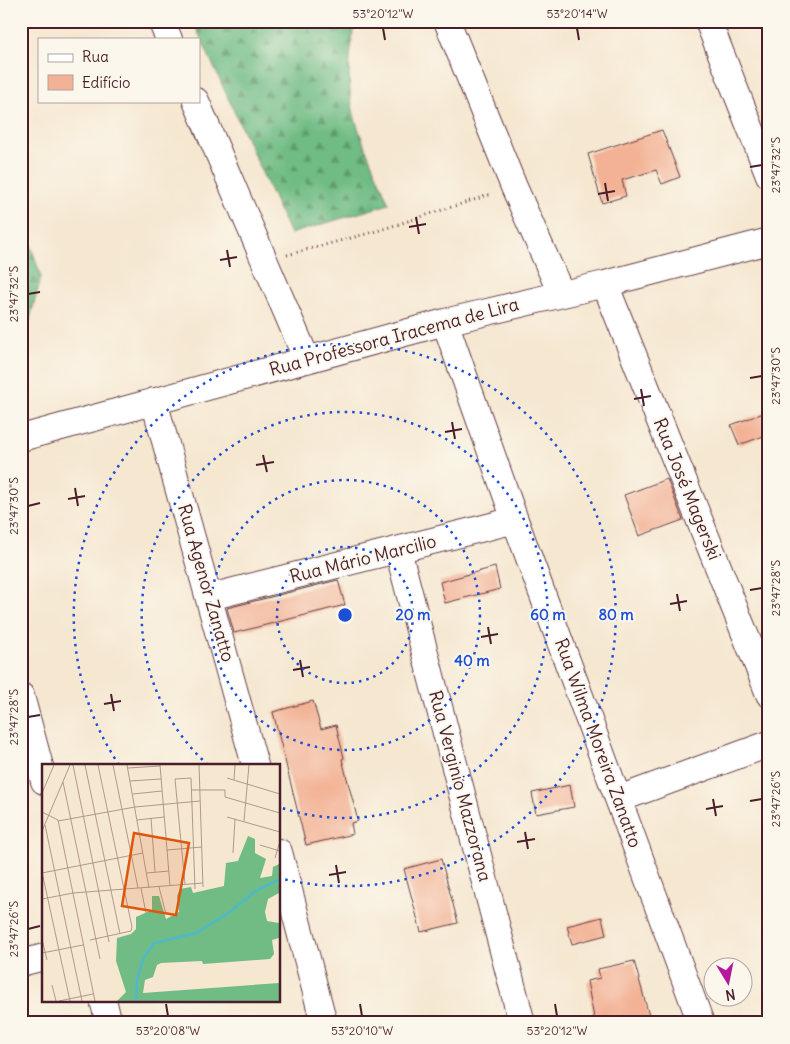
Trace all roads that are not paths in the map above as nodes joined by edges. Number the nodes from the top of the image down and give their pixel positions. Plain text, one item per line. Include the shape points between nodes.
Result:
1 (161, 21) edge
2 (447, 21) edge
3 (708, 21) edge
4 (168, 38) edge
5 (196, 102) edge
6 (769, 175) edge
7 (769, 241) edge
8 (604, 284) junction
9 (561, 293) junction
10 (445, 322) junction
11 (307, 360) junction
12 (154, 401) junction
13 (21, 438) edge
14 (515, 520) junction
15 (398, 550) junction
16 (210, 597) junction
17 (769, 694) edge
18 (21, 696) edge
19 (769, 744) edge
20 (255, 764) edge
21 (42, 774) edge
22 (619, 799) junction
23 (280, 861) edge
24 (284, 896) edge
25 (42, 958) edge
26 (21, 963) edge
27 (104, 1002) edge
28 (109, 1023) edge
29 (324, 1023) edge
30 (522, 1023) edge
31 (701, 1023) edge

1 - 4 street
2 - 9 street via 514,188
3 - 6 street
5 - 11 street
7 - 8 street, Rua Professora Iracema de Lira
8 - 9 street, Rua Professora Iracema de Lira
8 - 17 street, Rua José Magerski
9 - 10 street, Rua Professora Iracema de Lira
10 - 11 street, Rua Professora Iracema de Lira
10 - 14 street, Rua Wilma Moreira Zanatto
11 - 12 street, Rua Professora Iracema de Lira
12 - 13 street, Rua Professora Iracema de Lira
12 - 16 street, Rua Agenor Zanatto
14 - 15 street, Rua Mário Marcilio
14 - 22 street, Rua Wilma Moreira Zanatto
15 - 16 street, Rua Mário Marcilio
15 - 30 street, Rua Verginio Mazzorana
16 - 20 street, Rua Agenor Zanatto
18 - 21 street
19 - 22 street
22 - 31 street, Rua Wilma Moreira Zanatto
23 - 24 street
24 - 29 street
25 - 26 street
27 - 28 street

